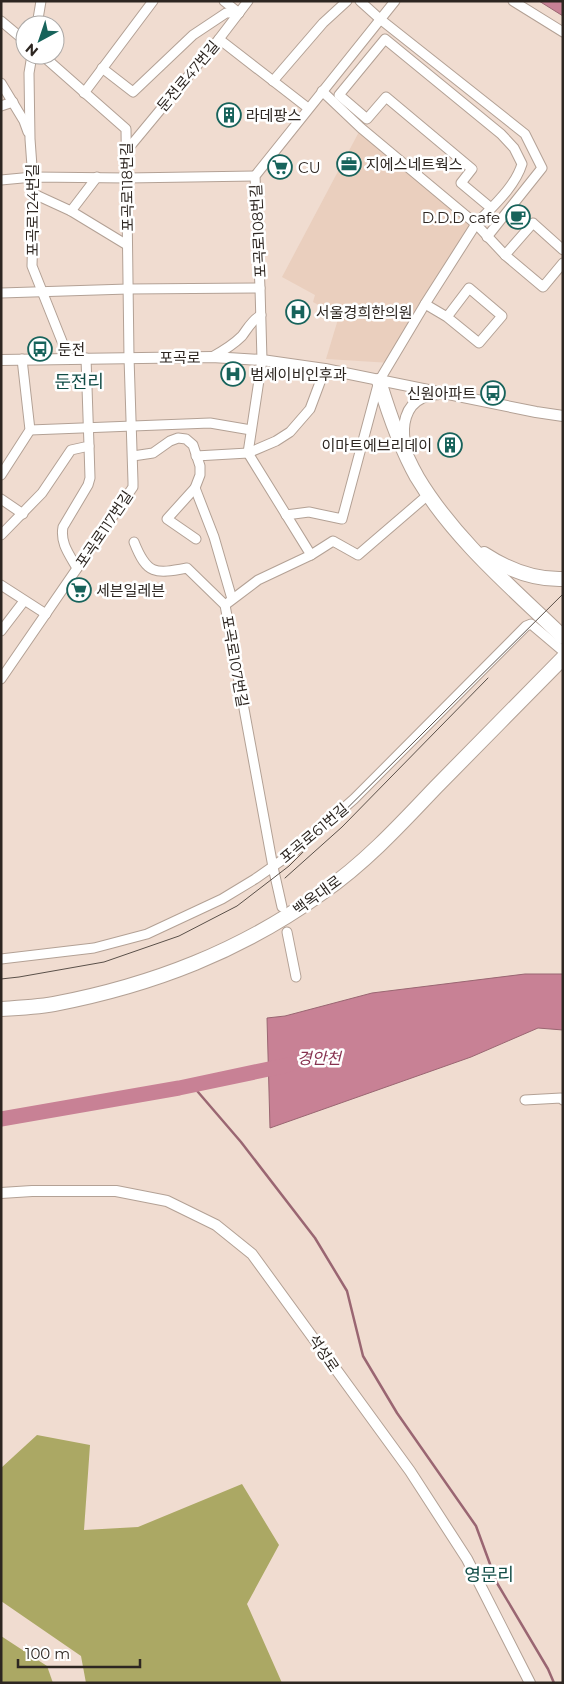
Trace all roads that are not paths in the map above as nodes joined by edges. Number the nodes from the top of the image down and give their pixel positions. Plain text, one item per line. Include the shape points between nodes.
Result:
1 (41, 1) edge
2 (153, 1) edge
3 (224, 1) edge
4 (248, 1) edge
5 (348, 1) edge
6 (360, 1) edge
7 (395, 1) edge
8 (513, 1) edge
9 (239, 13) junction
10 (39, 15) edge
11 (380, 20) junction
12 (1, 21) edge
13 (563, 32) edge
14 (15, 33) edge
15 (220, 39) junction
16 (30, 65) edge
17 (53, 65) edge
18 (102, 68) junction
19 (273, 81) junction
20 (1, 83) edge
21 (322, 91) junction
22 (84, 93) junction
23 (13, 102) junction
24 (1, 106) edge
25 (308, 108) junction
26 (30, 139) junction
27 (127, 150) junction
28 (255, 176) junction
29 (33, 177) junction
30 (97, 178) junction
31 (127, 178) junction
32 (1, 180) edge
33 (34, 194) junction
34 (491, 208) junction
35 (71, 210) junction
36 (476, 224) junction
37 (487, 237) junction
38 (128, 245) junction
39 (563, 250) edge
40 (505, 255) junction
41 (563, 263) edge
42 (260, 288) junction
43 (128, 289) junction
44 (1, 293) edge
45 (43, 293) junction
46 (425, 304) junction
47 (261, 315) junction
48 (447, 317) junction
49 (129, 357) junction
50 (212, 357) junction
51 (86, 358) junction
52 (22, 359) junction
53 (69, 359) junction
54 (1, 360) edge
55 (262, 360) junction
56 (325, 369) junction
57 (379, 381) junction
58 (444, 393) junction
59 (563, 416) edge
60 (132, 427) junction
61 (89, 428) junction
62 (30, 430) junction
63 (251, 430) junction
64 (89, 446) junction
65 (248, 453) junction
66 (133, 456) junction
67 (196, 456) junction
68 (406, 456) junction
69 (1, 475) edge
70 (195, 488) junction
71 (428, 494) junction
72 (1, 499) edge
73 (23, 514) junction
74 (286, 514) junction
75 (1, 535) edge
76 (196, 539) dead end
77 (464, 540) junction
78 (134, 542) dead end
79 (311, 555) junction
80 (78, 568) junction
81 (563, 578) edge
82 (1, 585) edge
83 (24, 601) junction
84 (229, 602) junction
85 (46, 614) junction
86 (1, 631) edge
87 (563, 637) edge
88 (562, 656) edge
89 (5, 666) edge
90 (1, 679) edge
91 (273, 867) junction
92 (282, 907) dead end
93 (287, 932) dead end
94 (1, 959) edge
95 (296, 977) dead end
96 (1, 1010) edge
97 (525, 1100) dead end
98 (563, 1100) edge
99 (1, 1193) edge
100 (530, 1683) edge

1 - 10 street
2 - 18 street
3 - 9 street
4 - 9 street, 둔전로47번길
5 - 19 street via 323,23
6 - 11 street
7 - 11 street, 포곡로108번길
8 - 13 street
9 - 15 street, 둔전로47번길
9 - 18 street via 226,13 193,36 133,92
11 - 21 street, 포곡로108번길
11 - 37 street via 525,134 542,168
12 - 14 street
15 - 19 street
15 - 27 street, 둔전로47번길
16 - 26 street, 포곡로124번길
17 - 22 street, 포곡로118번길
18 - 22 street
19 - 25 street
20 - 23 street
21 - 25 street, 포곡로108번길
21 - 36 street via 361,128
22 - 27 street, 포곡로118번길 via 126,129
23 - 24 street
23 - 26 street
25 - 28 street, 포곡로108번길
26 - 29 street, 포곡로124번길
27 - 31 street, 포곡로118번길
28 - 31 street
28 - 42 street, 포곡로108번길
29 - 30 street
29 - 32 street
29 - 33 street, 포곡로124번길
30 - 31 street
30 - 35 street
31 - 38 street, 포곡로118번길
33 - 35 street
33 - 45 street, 포곡로124번길 via 32,266
34 - 34 street via 518,175 522,164 514,148 384,39 339,95 367,119 386,97 472,169 461,183
34 - 36 street
35 - 38 street
36 - 37 street
36 - 46 street
37 - 40 street
38 - 43 street, 포곡로118번길
39 - 40 street via 533,223
40 - 41 street via 543,287
42 - 43 street
42 - 47 street, 포곡로108번길
43 - 45 street
43 - 49 street, 포곡로118번길
44 - 45 street
45 - 53 street, 포곡로124번길
46 - 48 street
46 - 57 street
47 - 50 street via 232,346
47 - 55 street, 포곡로108번길
48 - 48 street via 479,343 502,316 470,288
49 - 50 street, 포곡로
49 - 51 street, 포곡로
49 - 60 street, 포곡로117번길
50 - 55 street, 포곡로
51 - 53 street, 포곡로
51 - 61 street
52 - 53 street, 포곡로
52 - 54 street, 포곡로
52 - 62 street
55 - 56 street, 포곡로
55 - 63 street
56 - 57 street, 포곡로
56 - 65 street via 310,409 295,427 276,441
57 - 58 street, 포곡로
57 - 68 main road
57 - 74 street via 342,519 309,512
58 - 59 street, 포곡로
58 - 68 street via 422,398 411,407 403,431
60 - 61 street
60 - 63 street via 210,423
60 - 66 street, 포곡로117번길
61 - 62 street
61 - 64 street
62 - 69 street
63 - 65 street
64 - 73 street via 71,450 42,493
64 - 80 street via 88,485 63,526 62,534
65 - 67 street
65 - 74 street
66 - 67 street via 154,453 178,438 193,445
66 - 80 street, 포곡로117번길 via 132,487
67 - 70 street via 200,475
68 - 71 main road
70 - 76 street via 167,519
70 - 84 street via 214,537
71 - 77 main road
71 - 79 street, 포곡로107번길 via 358,555 333,541
72 - 73 street
73 - 75 street
74 - 79 street
77 - 81 main road via 492,560 515,570 533,576
77 - 87 main road
78 - 84 street via 140,558 156,571 187,568
79 - 84 street, 포곡로107번길 via 271,573
80 - 85 street, 포곡로117번길
82 - 83 street
83 - 85 street
83 - 86 street
84 - 91 street, 포곡로107번길
85 - 89 street, 포곡로117번길
88 - 91 street, 포곡로61번길 via 531,624 526,626 354,799
88 - 96 main road, 백옥대로 via 391,834 325,891 294,912 233,947 167,975 52,1004
89 - 90 street, 포곡로117번길
91 - 92 street, 포곡로107번길
91 - 94 street, 포곡로61번길 via 222,899 147,934 94,948
93 - 95 street
97 - 98 street
99 - 100 street, 석성로 via 116,1191 167,1201 216,1224 252,1254 410,1471 467,1559

